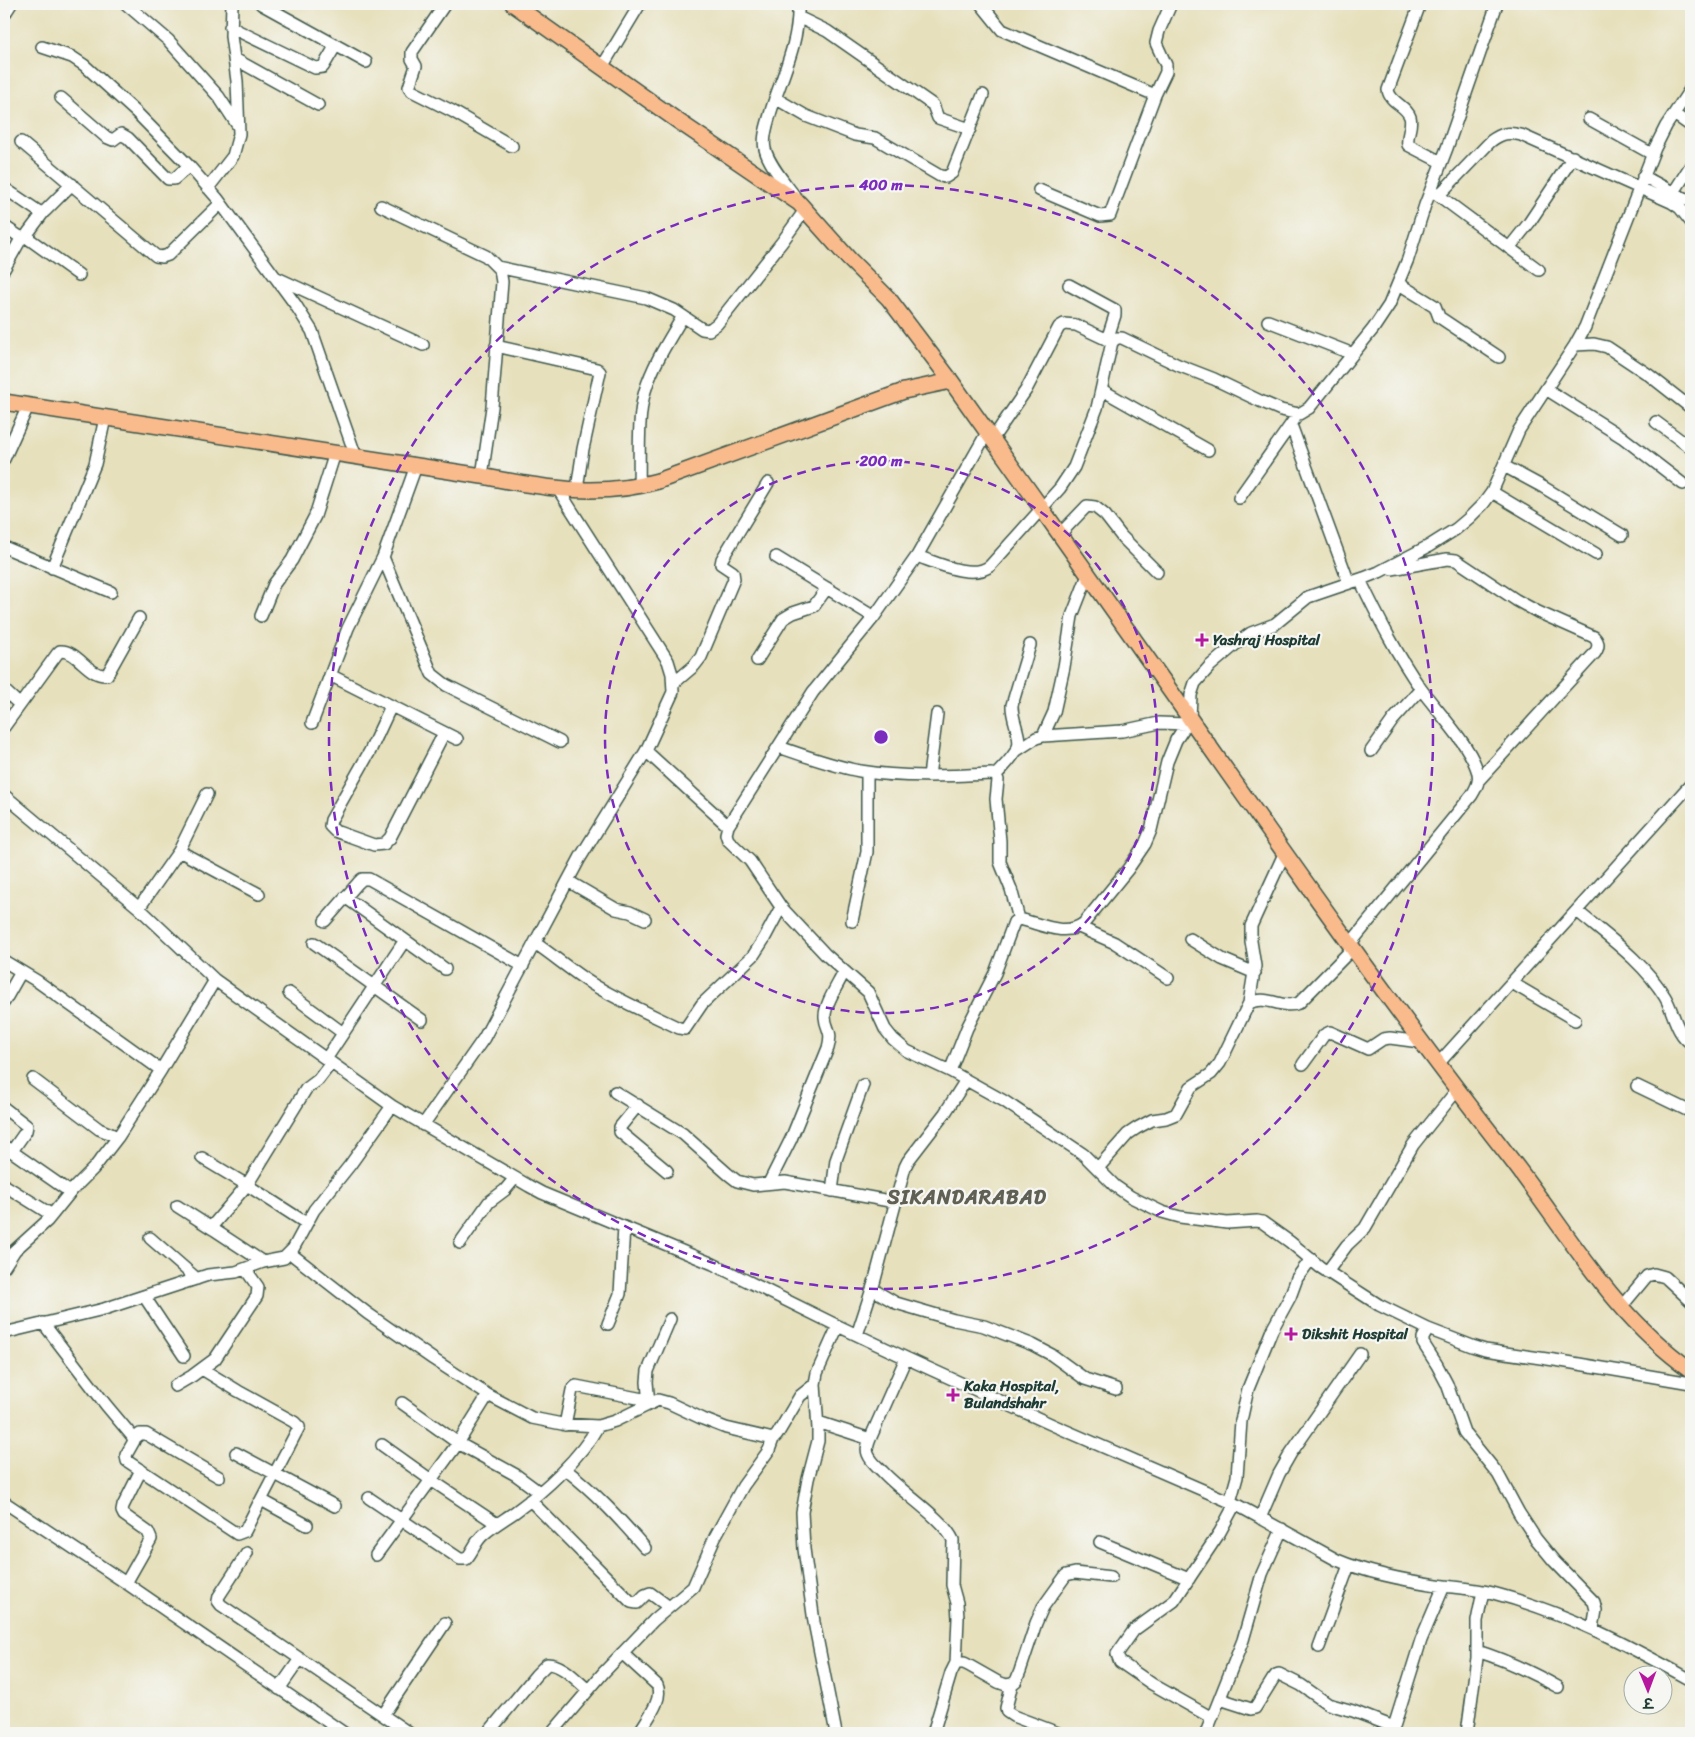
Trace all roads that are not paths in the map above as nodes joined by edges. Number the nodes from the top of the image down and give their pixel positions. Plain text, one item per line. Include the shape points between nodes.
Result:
1 (11, 4) edge
2 (126, 4) edge
3 (232, 4) edge
4 (261, 4) edge
5 (445, 4) edge
6 (513, 4) edge
7 (640, 4) edge
8 (798, 4) edge
9 (981, 4) edge
10 (1171, 4) edge
11 (1420, 4) edge
12 (1497, 4) edge
13 (4, 15) edge
14 (798, 17) junction
15 (230, 27) junction
16 (336, 45) junction
17 (42, 47) dead end
18 (235, 58) junction
19 (366, 62) dead end
20 (602, 66) junction
21 (1691, 88) edge
22 (984, 95) dead end
23 (1155, 95) junction
24 (61, 98) dead end
25 (774, 103) junction
26 (318, 105) dead end
27 (1674, 114) junction
28 (1589, 120) dead end
29 (1691, 126) edge
30 (239, 127) junction
31 (970, 129) junction
32 (21, 142) dead end
33 (512, 146) dead end
34 (1652, 154) junction
35 (1574, 157) junction
36 (1441, 162) junction
37 (1691, 165) edge
38 (188, 166) junction
39 (1641, 182) junction
40 (72, 184) junction
41 (4, 188) edge
42 (208, 188) junction
43 (1039, 190) dead end
44 (1674, 192) junction
45 (1435, 193) junction
46 (1691, 202) edge
47 (220, 204) junction
48 (381, 206) dead end
49 (802, 206) junction
50 (43, 213) junction
51 (1691, 222) edge
52 (4, 226) edge
53 (25, 237) junction
54 (1509, 248) junction
55 (5, 262) edge
56 (498, 267) junction
57 (1539, 270) dead end
58 (79, 275) dead end
59 (274, 276) junction
60 (1399, 284) junction
61 (1069, 285) dead end
62 (683, 316) junction
63 (1268, 321) dead end
64 (1110, 341) junction
65 (423, 345) dead end
66 (1575, 345) junction
67 (496, 346) junction
68 (1353, 354) junction
69 (1499, 357) dead end
70 (951, 381) junction
71 (1546, 389) junction
72 (1102, 390) junction
73 (4, 402) edge
74 (28, 406) junction
75 (1691, 408) edge
76 (1297, 414) junction
77 (105, 418) junction
78 (1656, 422) dead end
79 (1291, 425) junction
80 (990, 435) junction
81 (1691, 448) edge
82 (1208, 450) dead end
83 (335, 454) junction
84 (356, 457) junction
85 (4, 459) edge
86 (416, 466) junction
87 (1504, 466) junction
88 (482, 476) junction
89 (768, 483) dead end
90 (1683, 484) dead end
91 (639, 487) junction
92 (558, 489) junction
93 (577, 490) junction
94 (1492, 492) junction
95 (1239, 498) dead end
96 (1042, 508) junction
97 (1060, 534) junction
98 (1622, 535) dead end
99 (4, 547) edge
100 (1596, 554) dead end
101 (917, 556) junction
102 (384, 557) junction
103 (776, 557) dead end
104 (52, 568) junction
105 (1156, 572) dead end
106 (1379, 572) junction
107 (1088, 575) junction
108 (1354, 581) junction
109 (828, 588) junction
110 (111, 592) dead end
111 (261, 616) dead end
112 (874, 617) junction
113 (139, 618) dead end
114 (1030, 645) dead end
115 (757, 660) dead end
116 (330, 675) junction
117 (674, 683) junction
118 (1421, 689) junction
119 (4, 690) edge
120 (20, 705) junction
121 (390, 706) junction
122 (937, 714) dead end
123 (1188, 722) junction
124 (312, 723) dead end
125 (4, 727) edge
126 (444, 733) junction
127 (1043, 736) junction
128 (457, 739) dead end
129 (560, 742) dead end
130 (779, 747) junction
131 (646, 751) junction
132 (1016, 751) junction
133 (1371, 752) dead end
134 (867, 772) junction
135 (996, 775) junction
136 (929, 776) junction
137 (1478, 781) junction
138 (1691, 784) edge
139 (208, 794) dead end
140 (4, 795) edge
141 (728, 826) junction
142 (179, 851) junction
143 (1284, 854) junction
144 (568, 881) junction
145 (259, 894) dead end
146 (345, 897) junction
147 (780, 907) junction
148 (139, 908) junction
149 (1577, 911) junction
150 (645, 919) dead end
151 (1019, 919) junction
152 (325, 921) dead end
153 (852, 921) dead end
154 (1079, 927) junction
155 (1190, 939) dead end
156 (406, 940) junction
157 (314, 943) dead end
158 (535, 943) junction
159 (1351, 946) junction
160 (4, 961) edge
161 (523, 966) junction
162 (445, 968) dead end
163 (21, 972) junction
164 (844, 972) junction
165 (1255, 973) junction
166 (1168, 978) dead end
167 (215, 980) junction
168 (1512, 983) junction
169 (375, 986) junction
170 (289, 993) dead end
171 (4, 1002) edge
172 (1249, 1003) junction
173 (422, 1020) dead end
174 (1575, 1020) dead end
175 (343, 1034) junction
176 (1420, 1042) junction
177 (1691, 1043) edge
178 (328, 1061) junction
179 (1304, 1064) dead end
180 (1437, 1065) junction
181 (162, 1070) junction
182 (950, 1071) junction
183 (33, 1079) dead end
184 (966, 1080) junction
185 (863, 1085) dead end
186 (1637, 1086) dead end
187 (1456, 1090) junction
188 (615, 1092) dead end
189 (638, 1105) junction
190 (392, 1106) junction
191 (4, 1108) edge
192 (1691, 1112) edge
193 (423, 1125) junction
194 (118, 1137) junction
195 (8, 1149) edge
196 (202, 1158) dead end
197 (1098, 1168) junction
198 (667, 1171) dead end
199 (515, 1178) junction
200 (769, 1183) junction
201 (247, 1184) junction
202 (4, 1185) edge
203 (832, 1191) junction
204 (70, 1192) junction
205 (895, 1202) junction
206 (177, 1206) dead end
207 (52, 1216) junction
208 (306, 1223) junction
209 (624, 1227) junction
210 (213, 1228) junction
211 (150, 1238) dead end
212 (460, 1243) dead end
213 (290, 1253) junction
214 (1311, 1259) junction
215 (263, 1262) junction
216 (4, 1267) edge
217 (246, 1270) junction
218 (1327, 1272) junction
219 (197, 1278) junction
220 (872, 1289) junction
221 (144, 1296) junction
222 (1691, 1301) edge
223 (1622, 1306) junction
224 (670, 1319) dead end
225 (43, 1323) junction
226 (608, 1324) dead end
227 (838, 1326) junction
228 (1428, 1329) junction
229 (4, 1334) edge
230 (857, 1335) junction
231 (1360, 1354) dead end
232 (184, 1356) dead end
233 (906, 1358) junction
234 (202, 1369) junction
235 (1691, 1370) edge
236 (1691, 1383) edge
237 (815, 1384) junction
238 (174, 1386) dead end
239 (1116, 1389) dead end
240 (488, 1395) junction
241 (648, 1402) junction
242 (402, 1403) dead end
243 (818, 1422) junction
244 (565, 1425) junction
245 (598, 1426) junction
246 (134, 1438) junction
247 (772, 1439) junction
248 (870, 1439) junction
249 (458, 1443) junction
250 (382, 1445) dead end
251 (236, 1453) dead end
252 (564, 1469) junction
253 (141, 1470) junction
254 (274, 1475) junction
255 (219, 1477) dead end
256 (431, 1480) junction
257 (539, 1492) junction
258 (369, 1498) dead end
259 (530, 1500) junction
260 (4, 1502) edge
261 (260, 1502) junction
262 (1232, 1503) junction
263 (336, 1506) dead end
264 (1260, 1518) junction
265 (402, 1520) junction
266 (497, 1524) junction
267 (307, 1525) dead end
268 (1282, 1530) junction
269 (1100, 1542) dead end
270 (645, 1548) dead end
271 (246, 1553) dead end
272 (376, 1555) dead end
273 (1349, 1565) junction
274 (1111, 1576) dead end
275 (1189, 1579) junction
276 (126, 1583) junction
277 (1444, 1586) junction
278 (1483, 1591) junction
279 (669, 1607) junction
280 (446, 1623) dead end
281 (1593, 1628) junction
282 (1319, 1648) dead end
283 (1477, 1651) junction
284 (622, 1653) junction
285 (300, 1659) junction
286 (956, 1663) junction
287 (1691, 1680) edge
288 (1012, 1684) junction
289 (1558, 1687) dead end
290 (279, 1689) junction
291 (588, 1690) junction
292 (1220, 1699) junction
293 (383, 1715) junction
294 (1212, 1718) junction
295 (1393, 1730) edge
296 (344, 1733) edge
297 (409, 1733) edge
298 (488, 1733) edge
299 (552, 1733) edge
300 (639, 1733) edge
301 (836, 1733) edge
302 (933, 1733) edge
303 (1058, 1733) edge
304 (1206, 1733) edge
305 (1467, 1733) edge

1 - 13 street
2 - 30 street via 168,40 219,97
3 - 15 street
4 - 16 street
5 - 33 street via 412,52 416,66 409,87
6 - 20 main road
7 - 20 street
8 - 14 street
9 - 23 street via 1002,30
10 - 23 street via 1156,39 1167,68
11 - 36 street via 1388,90 1391,98 1410,116 1408,144
12 - 36 street
14 - 25 street via 794,45
14 - 31 street via 832,34 933,105 938,118
15 - 16 street via 319,69
15 - 18 street
16 - 19 street
17 - 38 street via 72,57 84,65 136,112
18 - 26 street
18 - 30 street
20 - 49 main road
21 - 27 street
22 - 31 street
23 - 43 street via 1110,215 1100,216
24 - 38 street via 106,137 114,140 121,134 128,138 168,179 174,179
25 - 31 street via 856,135 875,138 946,178 952,173
25 - 49 street via 765,133 765,149
27 - 29 street
27 - 34 street
28 - 34 street
30 - 42 street via 233,156
32 - 40 street
34 - 39 street
35 - 39 street
35 - 45 street via 1520,135 1505,133 1491,141
35 - 54 street
36 - 45 street
37 - 44 street
38 - 42 street
39 - 44 street
39 - 51 street via 1680,208
39 - 66 street via 1594,307
40 - 47 street via 148,251 162,257 168,255
40 - 50 street
41 - 50 street via 38,213
42 - 47 street
44 - 46 street
45 - 54 street
45 - 60 street via 1424,208
47 - 59 street
48 - 56 street via 486,256
49 - 62 street via 782,242 713,328 702,328
49 - 70 main road via 889,299
50 - 53 street
52 - 53 street
53 - 55 street
53 - 58 street
54 - 57 street
56 - 62 street via 639,296
56 - 67 street via 502,282
59 - 65 street
59 - 84 street via 312,331
60 - 68 street via 1382,316
60 - 69 street via 1435,306 1439,317
61 - 64 street via 1115,310
62 - 91 street via 644,392
63 - 68 street
64 - 72 street
64 - 76 street via 1122,338 1260,401
64 - 80 street via 1076,325 1059,327 1026,390
66 - 71 street
66 - 75 street via 1607,347
67 - 88 street via 492,407
67 - 93 street via 600,372 582,449
68 - 76 street via 1309,408
70 - 80 main road
70 - 91 main road via 904,391
71 - 87 street via 1519,430
71 - 90 street via 1622,436
72 - 82 street
72 - 96 street via 1074,467
73 - 74 main road
74 - 77 main road
74 - 85 street
76 - 79 street
77 - 83 main road
77 - 104 street via 95,464
78 - 81 street
79 - 95 street
79 - 108 street
80 - 96 main road
80 - 101 street
83 - 84 main road
83 - 111 street via 315,516 292,560 274,584
84 - 86 main road
86 - 88 main road
86 - 102 street
87 - 94 street
87 - 98 street
88 - 92 main road
89 - 117 street via 722,559 721,564 733,572 734,579 705,649 697,662
91 - 93 main road
92 - 93 main road
92 - 117 street via 668,661
94 - 100 street
94 - 106 street via 1478,510 1456,529
96 - 97 main road
96 - 101 street via 984,571 968,572
97 - 105 street via 1087,506 1094,507
97 - 107 main road
99 - 104 street
101 - 112 street
102 - 116 street via 348,628
102 - 129 street via 432,674 446,686
103 - 109 street
104 - 110 street
106 - 108 street
106 - 137 street via 1456,560 1506,594 1597,640 1595,653
107 - 123 main road
107 - 127 street via 1072,616 1054,712
108 - 118 street
108 - 123 street via 1308,597 1275,624 1246,636 1217,660 1194,686
109 - 112 street
109 - 115 street via 814,606 783,619
112 - 130 street via 813,692
113 - 120 street via 107,675 99,674 67,652 60,651
114 - 132 street via 1012,705 1011,715 1019,744
116 - 121 street
116 - 124 street
117 - 131 street via 673,692
118 - 133 street via 1393,720
118 - 137 street via 1470,754 1477,768
119 - 120 street
120 - 125 street
121 - 126 street
121 - 126 street via 370,751 331,820 330,826 335,830 374,845 384,844
122 - 136 street
123 - 127 street via 1159,723 1122,732
123 - 143 main road
123 - 154 street via 1167,762 1145,844 1128,870
126 - 128 street
127 - 132 street
130 - 134 street via 836,766
130 - 141 street
131 - 141 street
131 - 144 street
132 - 135 street
134 - 136 street
134 - 153 street via 867,852
135 - 136 street
135 - 151 street via 1000,862
137 - 159 street via 1472,795
138 - 149 street
139 - 142 street
140 - 148 street
141 - 147 street via 726,837 750,861
142 - 145 street
142 - 148 street
143 - 159 main road
143 - 165 street via 1252,926
144 - 150 street via 616,909
144 - 158 street
146 - 152 street
146 - 156 street
146 - 161 street via 362,879 370,879
147 - 158 street via 753,956 702,1004 685,1029 604,990
147 - 164 street
148 - 167 street
149 - 168 street
149 - 177 street via 1637,962 1666,999 1682,1035
151 - 154 street via 1068,931
151 - 182 street via 1013,924
154 - 166 street via 1115,943
155 - 165 street via 1222,959
156 - 162 street
156 - 169 street
157 - 169 street
158 - 161 street
159 - 172 street via 1299,1003 1287,1005 1261,999
159 - 176 main road
160 - 163 street
161 - 193 street via 484,1038
163 - 171 street
163 - 181 street
164 - 182 street via 868,992 885,1029 899,1045 915,1056
164 - 200 street via 825,1012 831,1036 828,1048 791,1139
165 - 172 street
167 - 178 street
167 - 181 street
168 - 174 street
168 - 180 street
169 - 173 street
169 - 175 street
170 - 175 street
172 - 197 street via 1220,1063 1211,1074 1191,1087 1176,1114 1152,1120 1128,1134
175 - 178 street
176 - 179 street via 1390,1038 1368,1049 1335,1033 1327,1033
176 - 180 main road
178 - 190 street
178 - 201 street via 318,1080 306,1089
180 - 187 main road
181 - 194 street
182 - 184 street
183 - 194 street via 99,1129
184 - 197 street via 1074,1148
184 - 205 street via 908,1161
185 - 203 street via 836,1160
186 - 192 street
187 - 218 street via 1413,1145 1365,1228
187 - 223 main road via 1510,1158 1596,1278
188 - 189 street
189 - 198 street via 620,1127 620,1132
189 - 200 street via 683,1134 737,1181 753,1185
190 - 193 street
190 - 208 street
191 - 195 street via 27,1126
193 - 199 street
194 - 204 street
195 - 204 street
196 - 201 street
197 - 214 street via 1123,1192 1162,1212 1227,1223 1262,1222
199 - 209 street via 542,1193
199 - 212 street via 489,1202
200 - 203 street via 785,1182
201 - 208 street
201 - 210 street via 214,1222
202 - 207 street
203 - 205 street
204 - 207 street
205 - 220 street
206 - 210 street
207 - 216 street via 15,1250
208 - 213 street
209 - 226 street via 620,1294
209 - 227 street via 713,1264
210 - 215 street
211 - 219 street
213 - 215 street via 279,1260
213 - 240 street via 367,1313
214 - 218 street
214 - 262 street via 1296,1278 1248,1389
215 - 217 street
217 - 219 street
217 - 234 street via 258,1287 257,1296 220,1352
218 - 228 street
219 - 221 street
220 - 230 street
220 - 239 street via 896,1303 984,1326 1033,1345 1085,1379
221 - 225 street
221 - 232 street
222 - 223 street via 1665,1277 1654,1274 1647,1276
223 - 235 main road via 1642,1328
224 - 241 street via 648,1371
225 - 229 street
225 - 246 street
227 - 230 street
227 - 237 street
228 - 236 street via 1485,1350
228 - 281 street via 1422,1343 1447,1384 1464,1432 1498,1474 1536,1538 1574,1584 1594,1602
230 - 233 street
231 - 264 street via 1291,1453
233 - 248 street
233 - 262 street
234 - 238 street
234 - 254 street via 297,1424 298,1430
237 - 243 street
237 - 247 street via 800,1396
240 - 244 street via 532,1418
240 - 249 street
241 - 244 street via 576,1386 572,1390
241 - 245 street via 616,1421
241 - 247 street via 670,1402 714,1423
242 - 249 street
243 - 248 street
243 - 301 street via 816,1450 802,1512 804,1548 814,1622
244 - 245 street
245 - 252 street via 591,1439
246 - 253 street via 126,1459
246 - 255 street via 146,1434
247 - 279 street via 769,1450 743,1486 719,1530 693,1587
248 - 286 street via 867,1451 873,1462 932,1516 953,1540 952,1585 958,1618
249 - 256 street
249 - 257 street via 516,1475
250 - 256 street
251 - 254 street
252 - 257 street
252 - 270 street via 608,1506
253 - 261 street via 237,1534 244,1531
253 - 276 street via 122,1511 148,1532 151,1539
254 - 261 street
254 - 263 street
256 - 265 street
256 - 266 street
257 - 259 street
258 - 265 street
259 - 266 street
259 - 279 street via 631,1602 637,1603 650,1593
260 - 276 street
261 - 267 street
262 - 264 street
262 - 275 street via 1220,1532
264 - 268 street
265 - 266 street via 464,1560 479,1538
265 - 272 street
268 - 273 street via 1326,1556
268 - 292 street via 1262,1574 1243,1640
269 - 275 street
271 - 285 street via 218,1601
273 - 277 street
273 - 282 street
274 - 288 street via 1075,1573 1066,1576 1043,1607 1016,1681
275 - 294 street via 1172,1604 1129,1635 1118,1650 1117,1658 1152,1684
276 - 290 street
277 - 278 street
277 - 295 street via 1421,1640
278 - 281 street
278 - 283 street via 1477,1621
279 - 284 street
280 - 293 street
281 - 287 street
283 - 289 street via 1524,1668
283 - 305 street
284 - 291 street
284 - 300 street via 660,1690
285 - 290 street
285 - 293 street
286 - 288 street via 964,1663 998,1682
286 - 302 street
288 - 303 street via 1007,1712
290 - 296 street
291 - 298 street via 561,1668 547,1664
291 - 299 street
292 - 294 street
292 - 295 street via 1255,1708 1279,1674 1328,1704 1353,1711
293 - 297 street
294 - 304 street

